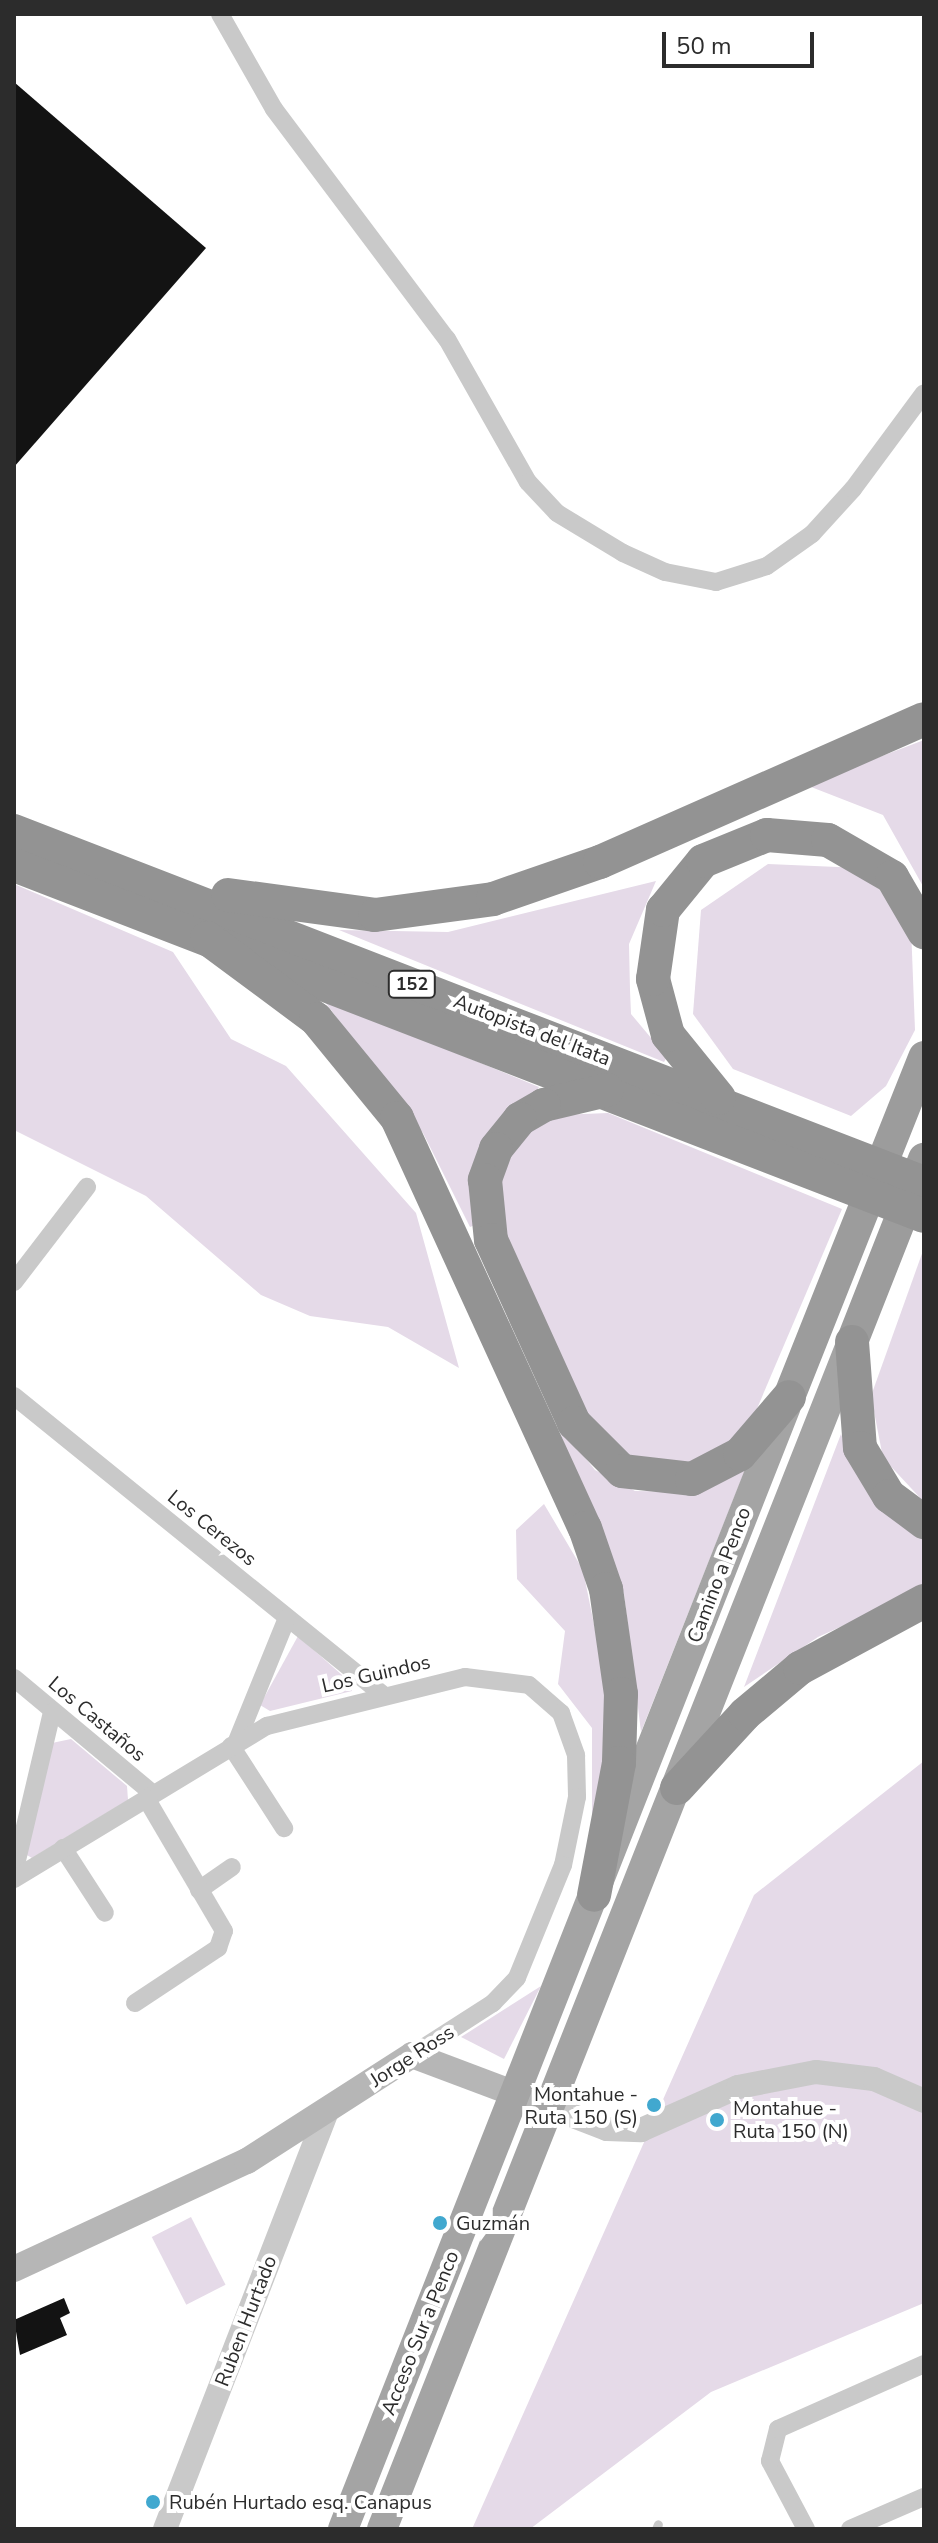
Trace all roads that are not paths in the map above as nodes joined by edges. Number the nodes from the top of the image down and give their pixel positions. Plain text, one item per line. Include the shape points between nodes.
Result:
1 (220, 14) edge
2 (924, 393) edge
3 (924, 719) edge
4 (14, 831) edge
5 (96, 861) junction
6 (14, 865) edge
7 (924, 932) edge
8 (207, 938) junction
9 (924, 1057) edge
10 (607, 1090) junction
11 (728, 1106) junction
12 (820, 1159) junction
13 (924, 1159) edge
14 (87, 1187) dead end
15 (920, 1197) edge
16 (14, 1282) edge
17 (852, 1342) junction
18 (14, 1396) edge
19 (789, 1397) junction
20 (924, 1522) edge
21 (924, 1601) edge
22 (287, 1618) junction
23 (14, 1678) edge
24 (529, 1685) joint
25 (382, 1694) junction
26 (52, 1712) junction
27 (234, 1743) junction
28 (677, 1788) junction
29 (149, 1796) junction
30 (284, 1828) dead end
31 (63, 1848) junction
32 (232, 1867) dead end
33 (14, 1876) edge
34 (199, 1890) junction
35 (594, 1895) junction
36 (105, 1913) dead end
37 (135, 2003) dead end
38 (412, 2055) junction
39 (515, 2093) junction
40 (924, 2101) edge
41 (550, 2107) junction
42 (327, 2112) junction
43 (14, 2269) edge
44 (924, 2364) edge
45 (924, 2497) edge
46 (165, 2529) edge
47 (343, 2529) edge
48 (382, 2529) edge
49 (806, 2529) edge
50 (850, 2529) edge

1 - 2 street via 274,109 447,339 528,482 557,513 623,553 665,572 716,582 767,566 812,534 853,489
3 - 5 highway via 571,873 448,909 318,911
4 - 5 highway, Autopista del Itata / 152
5 - 11 highway, Autopista del Itata / 152
6 - 8 highway, Autopista del Itata / 152
7 - 11 highway via 892,877 828,840 750,839 690,872 658,925 655,997 679,1055
8 - 10 highway, Autopista del Itata / 152
8 - 35 highway via 316,1019 397,1118 585,1528 609,1601 621,1694 619,1763
9 - 19 highway, Camino a Penco
10 - 12 highway, Autopista del Itata / 152
10 - 19 highway via 544,1105 520,1119 496,1149 485,1180 491,1240 574,1423 622,1471 676,1481 731,1461
11 - 12 highway, Autopista del Itata / 152
12 - 15 highway
13 - 15 highway, Camino a Penco
14 - 16 street
15 - 17 highway, Camino a Penco
17 - 20 highway via 860,1448 889,1496
17 - 28 main road, Camino a Penco
18 - 22 street, Los Cerezos
19 - 35 main road, Camino a Penco
21 - 28 highway via 800,1668 745,1714
22 - 25 street, Los Cerezos
22 - 27 street
23 - 26 street, Los Castaños
24 - 25 street, Los Guindos via 478,1675
24 - 38 street, Jorge Ross via 561,1713 576,1755 577,1797 563,1865 517,1978 493,2003
25 - 27 street, Los Guindos via 305,1712
26 - 29 street, Los Castaños
26 - 33 street, Los Guindos
27 - 29 street, Los Guindos
27 - 30 street
28 - 41 main road, Camino a Penco
29 - 31 street, Los Guindos
29 - 34 street
31 - 33 street, Los Guindos
31 - 36 street
32 - 34 street
34 - 37 street via 224,1931 218,1948
35 - 39 main road, Camino a Penco
38 - 39 main road
38 - 42 main road, Jorge Ross
39 - 41 main road
39 - 47 main road, Acceso Sur a Penco
40 - 41 street via 874,2079 816,2072 738,2087 641,2130 607,2129
41 - 48 main road, Acceso Sur a Penco
42 - 43 main road, Jorge Ross via 211,2180
42 - 46 street, Ruben Hurtado
44 - 49 street via 783,2424 774,2435 770,2461
45 - 50 street

